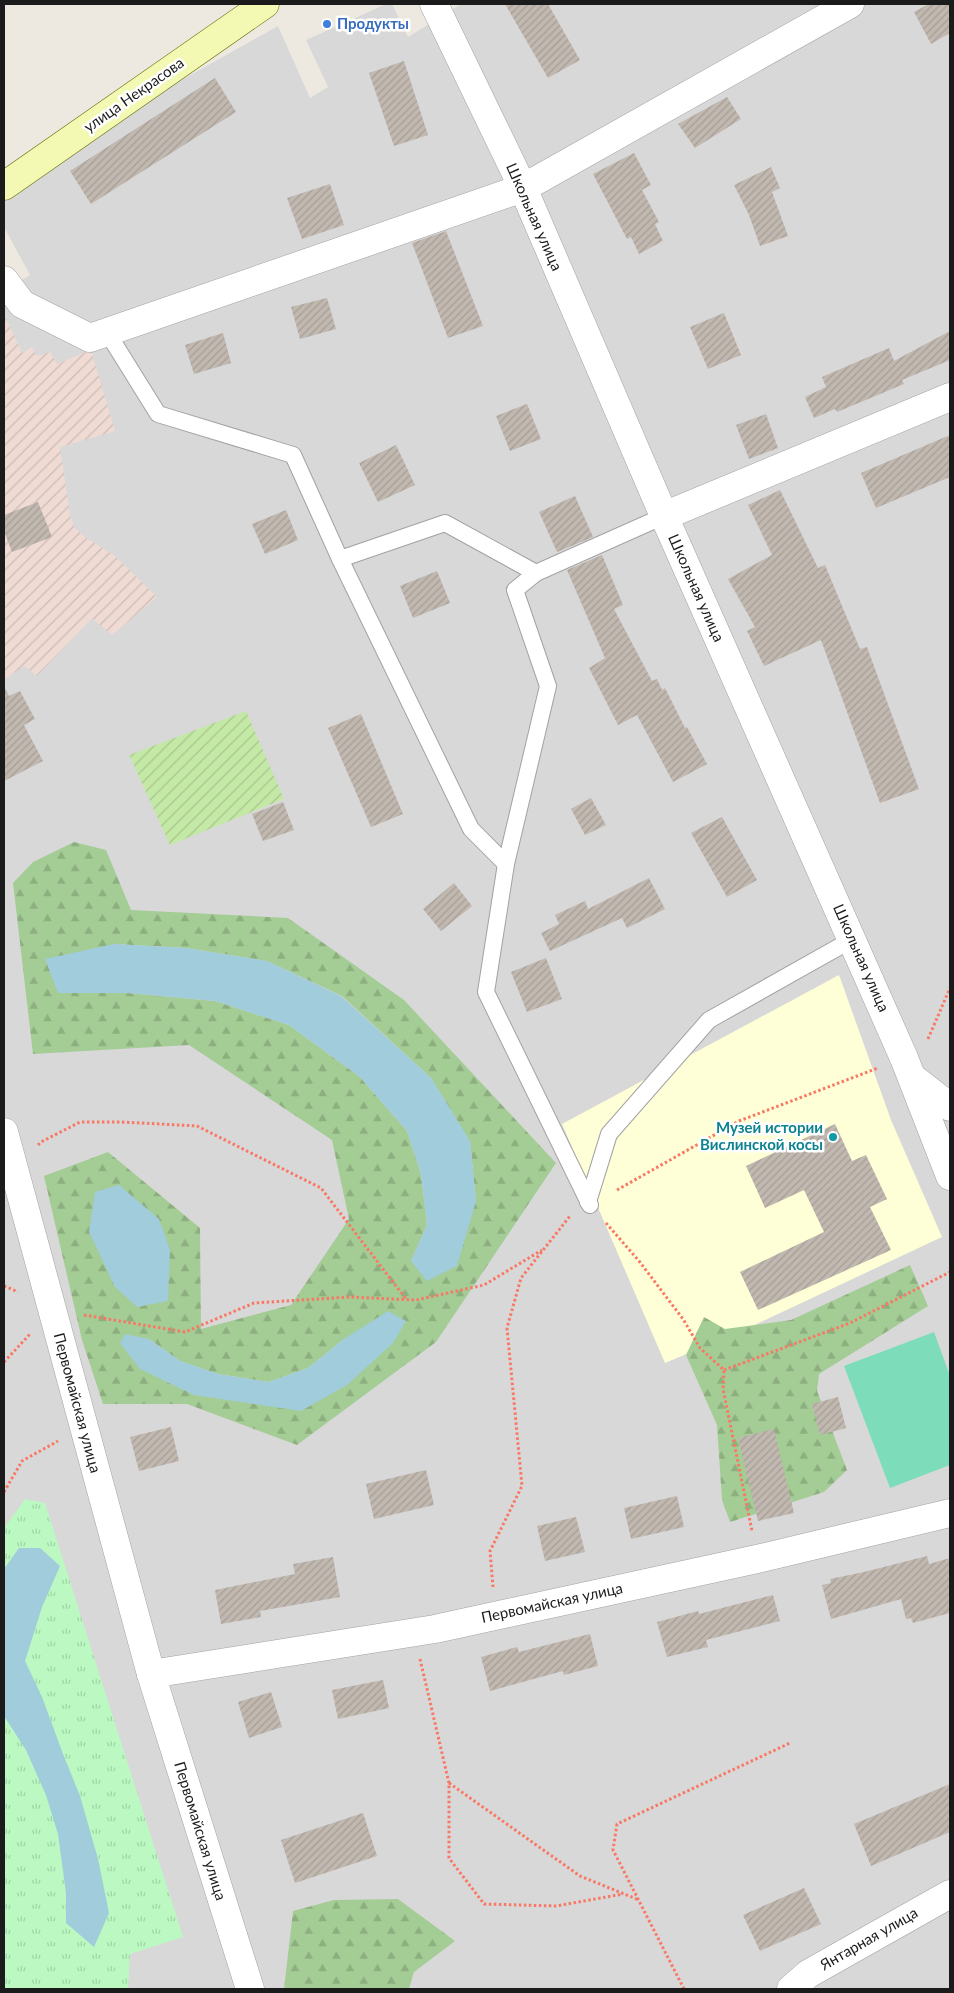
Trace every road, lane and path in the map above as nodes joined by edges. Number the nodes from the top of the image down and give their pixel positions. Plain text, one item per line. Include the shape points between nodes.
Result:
1 (265, 4) edge
2 (434, 4) edge
3 (850, 4) edge
4 (4, 186) edge
5 (523, 188) junction
6 (4, 280) edge
7 (107, 332) junction
8 (950, 397) edge
9 (664, 516) junction
10 (340, 559) junction
11 (536, 573) junction
12 (506, 864) junction
13 (853, 939) junction
14 (950, 988) edge
15 (908, 1067) junction
16 (950, 1107) edge
17 (4, 1132) edge
18 (16, 1176) junction
19 (950, 1176) edge
20 (589, 1204) junction
21 (544, 1248) junction
22 (950, 1272) edge
23 (406, 1300) junction
24 (52, 1309) junction
25 (724, 1370) junction
26 (83, 1426) junction
27 (4, 1492) edge
28 (950, 1513) edge
29 (757, 1558) junction
30 (496, 1615) junction
31 (414, 1632) junction
32 (151, 1674) junction
33 (790, 1743) dead end
34 (449, 1783) junction
35 (624, 1894) junction
36 (950, 1894) edge
37 (639, 1900) junction
38 (250, 1989) edge
39 (684, 1989) edge
40 (791, 1989) edge

1 - 4 street, улица Некрасова
2 - 5 street, Школьная улица
3 - 5 street
5 - 7 street
5 - 9 street, Школьная улица
6 - 7 street via 22,304 90,338
7 - 10 lane via 158,414 293,455
8 - 9 street
9 - 11 lane
9 - 13 street, Школьная улица
10 - 11 lane via 446,523
10 - 12 lane via 471,830
11 - 12 lane via 515,590 548,686
12 - 20 lane via 486,992
13 - 15 street, Школьная улица
13 - 20 lane via 709,1020 609,1134
14 - 15 path
15 - 16 street
15 - 19 street, Школьная улица
15 - 20 path via 740,1122
17 - 18 street, Первомайская улица
18 - 23 path via 41,1142 80,1122 197,1126 321,1188
18 - 24 street, Первомайская улица
20 - 21 path via 570,1216
20 - 25 path via 639,1261 683,1319 700,1348
21 - 23 path via 484,1284
21 - 30 path via 521,1278 507,1328 522,1486 490,1551
22 - 25 path via 850,1323
23 - 24 path via 349,1297 254,1303 185,1332
24 - 26 street, Первомайская улица
25 - 29 path via 723,1389
26 - 27 path via 22,1461
26 - 32 street, Первомайская улица
28 - 29 street, Первомайская улица
29 - 30 street, Первомайская улица
30 - 31 street, Первомайская улица
31 - 32 street, Первомайская улица
31 - 34 path
32 - 38 street, Первомайская улица
33 - 37 path via 618,1824 613,1850
34 - 35 path via 580,1876
34 - 35 path via 449,1858 484,1904 556,1906
35 - 37 path
36 - 40 street, Янтарная улица via 808,1974
37 - 39 path

